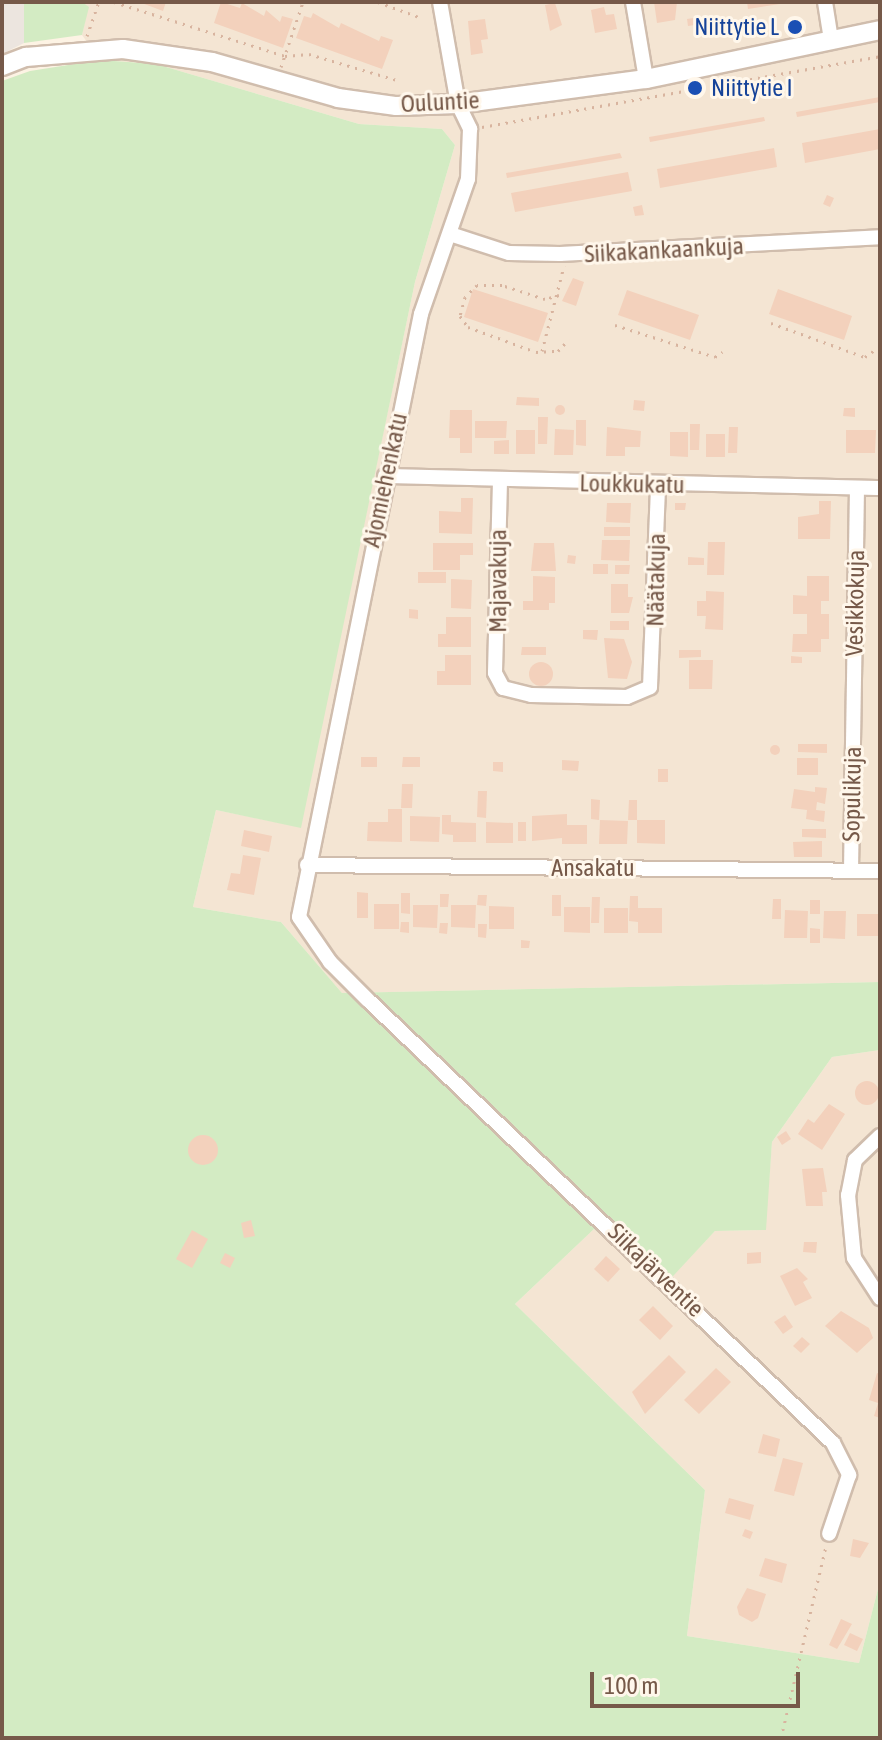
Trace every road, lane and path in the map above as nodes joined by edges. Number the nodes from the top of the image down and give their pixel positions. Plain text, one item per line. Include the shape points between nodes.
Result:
1 (99, 2) edge
2 (114, 2) edge
3 (303, 2) edge
4 (378, 2) edge
5 (440, 2) edge
6 (633, 2) edge
7 (825, 2) edge
8 (419, 17) dead end
9 (880, 30) edge
10 (831, 39) junction
11 (83, 50) junction
12 (285, 56) junction
13 (880, 56) edge
14 (2, 66) edge
15 (646, 79) junction
16 (397, 80) dead end
17 (277, 81) junction
18 (458, 104) junction
19 (470, 129) junction
20 (450, 234) junction
21 (880, 237) edge
22 (564, 254) junction
23 (559, 295) junction
24 (771, 323) dead end
25 (615, 325) dead end
26 (569, 339) dead end
27 (876, 349) dead end
28 (722, 352) dead end
29 (542, 353) junction
30 (385, 476) junction
31 (500, 481) junction
32 (658, 486) junction
33 (880, 488) edge
34 (857, 489) junction
35 (654, 674) joint
36 (853, 718) joint
37 (307, 865) junction
38 (851, 870) junction
39 (880, 871) edge
40 (880, 1136) edge
41 (880, 1298) edge
42 (829, 1534) joint
43 (781, 1738) edge

1 - 11 path
2 - 12 path
3 - 12 path
4 - 8 path
5 - 18 street, Ajomiehenkatu
6 - 15 street
7 - 10 street
9 - 10 street, Ouluntie
10 - 15 street, Ouluntie
11 - 14 street, Ouluntie
11 - 17 street, Ouluntie via 161,53
12 - 16 path via 328,58
12 - 17 path
13 - 19 path
15 - 18 street, Ouluntie
17 - 18 street, Ouluntie via 352,100
18 - 19 street, Ajomiehenkatu
19 - 20 street, Ajomiehenkatu via 468,179
20 - 22 street, Siikakankaankuja via 509,253
20 - 30 street, Ajomiehenkatu via 428,287
21 - 22 street, Siikakankaankuja
22 - 23 path
23 - 29 path
23 - 29 path via 545,299 488,283 471,288 461,307 462,322 468,327
24 - 27 path via 865,357
25 - 28 path via 715,357
26 - 29 path via 558,351
30 - 31 street, Loukkukatu
30 - 37 street, Ajomiehenkatu
31 - 32 street, Loukkukatu
31 - 35 street, Majavakuja via 497,680 521,694 627,697 647,691
32 - 34 street, Loukkukatu
32 - 35 street, Näätakuja
33 - 34 street, Loukkukatu
34 - 36 street, Vesikkokuja
36 - 38 street, Sopulikuja
37 - 38 street, Ansakatu
37 - 42 street, Siikajärventie via 299,917 330,962 840,1451 849,1475
38 - 39 street, Ansakatu
40 - 41 street via 855,1160 848,1195 851,1249 863,1278
42 - 43 path

